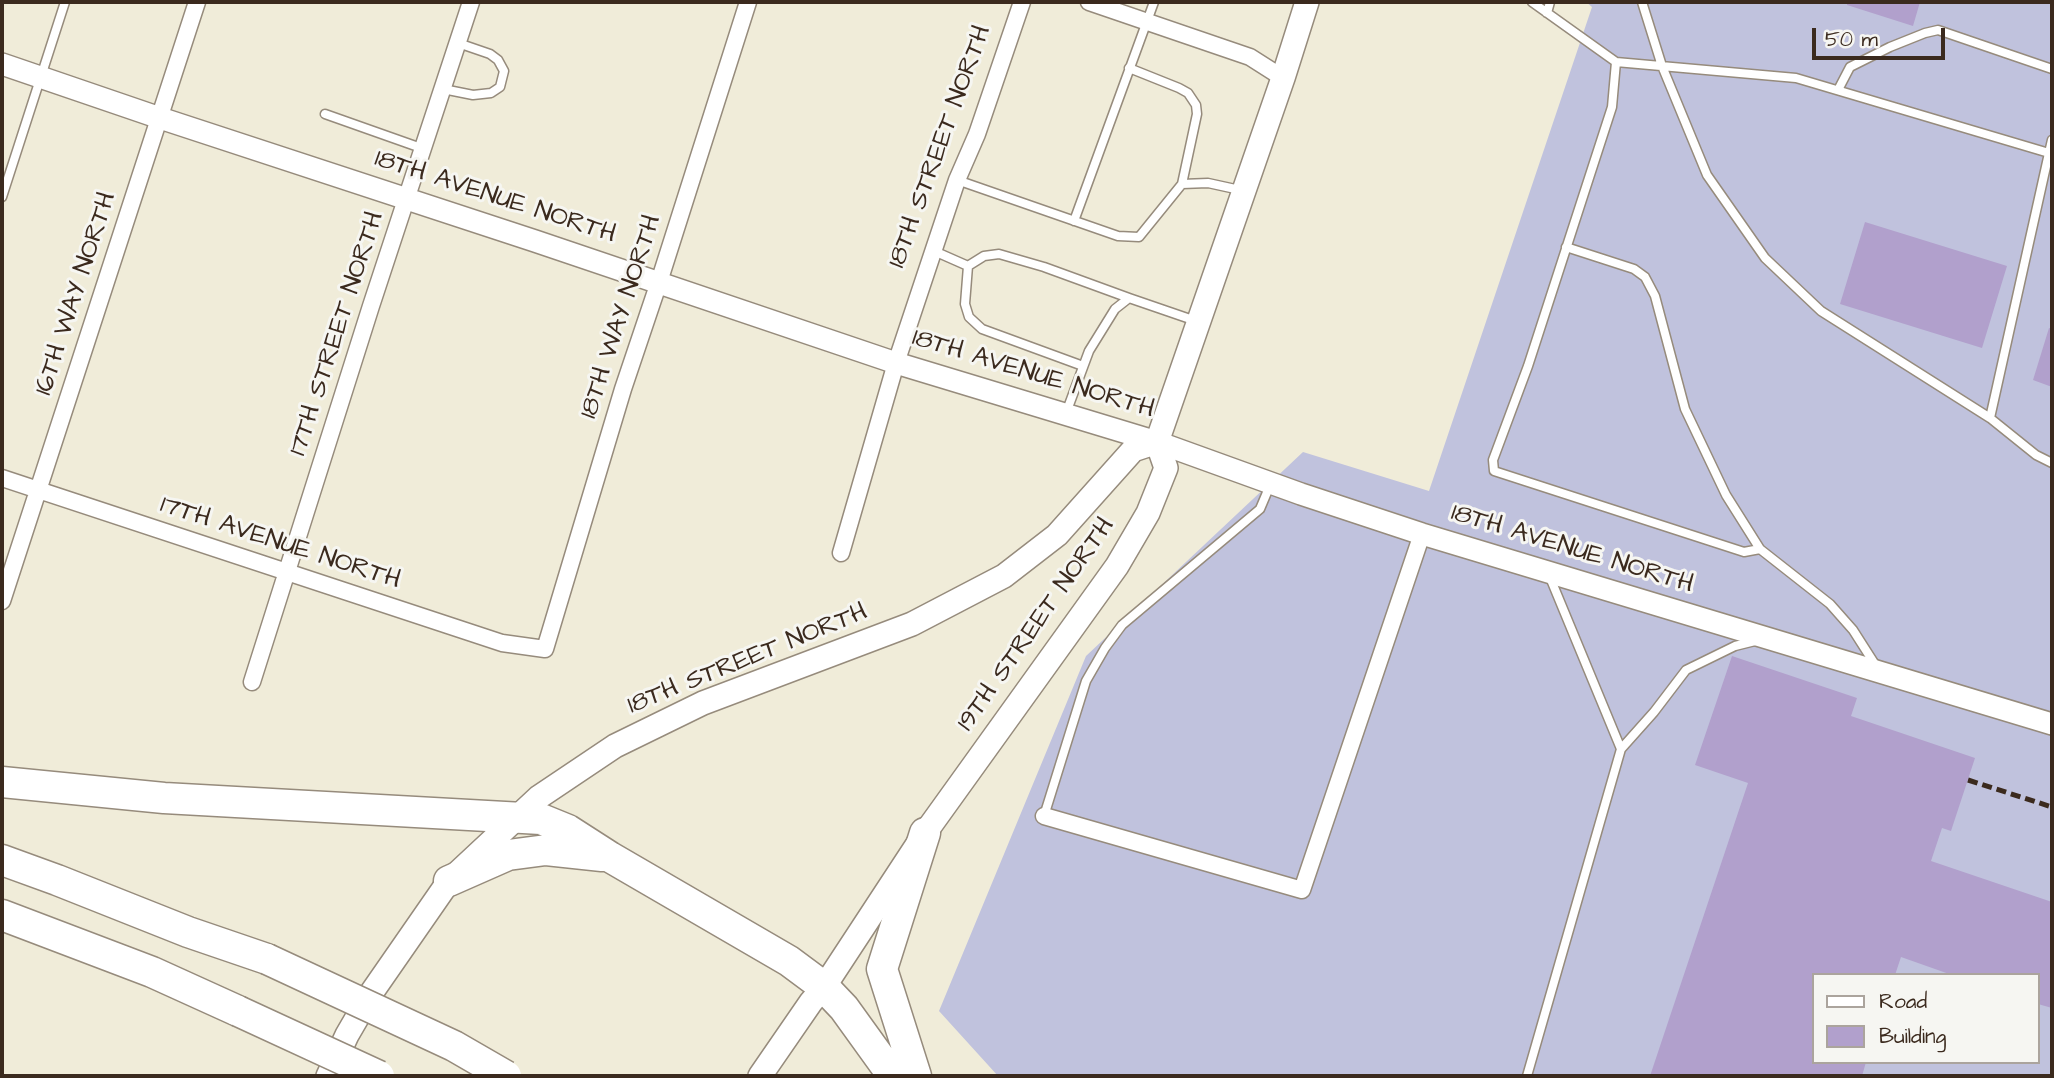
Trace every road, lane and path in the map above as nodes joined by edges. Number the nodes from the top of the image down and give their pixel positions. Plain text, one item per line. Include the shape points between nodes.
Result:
1 (65, 2) edge
2 (197, 2) edge
3 (471, 2) edge
4 (748, 2) edge
5 (1022, 2) edge
6 (1089, 2) edge
7 (1154, 2) edge
8 (1307, 2) edge
9 (1532, 2) edge
10 (1550, 2) edge
11 (1642, 2) edge
12 (1547, 13) junction
13 (1145, 22) junction
14 (458, 43) junction
15 (1616, 62) junction
16 (2, 64) edge
17 (1662, 66) junction
18 (1129, 68) junction
19 (2052, 68) edge
20 (42, 77) junction
21 (1283, 78) junction
22 (443, 89) junction
23 (1838, 90) junction
24 (325, 114) dead end
25 (160, 118) junction
26 (2052, 140) edge
27 (424, 149) junction
28 (2049, 153) junction
29 (957, 180) junction
30 (1181, 184) junction
31 (1244, 191) junction
32 (2, 197) edge
33 (407, 199) junction
34 (1074, 221) junction
35 (1566, 247) junction
36 (933, 251) junction
37 (968, 266) junction
38 (659, 282) junction
39 (1129, 298) junction
40 (1199, 321) junction
41 (896, 363) junction
42 (1083, 366) junction
43 (1065, 415) junction
44 (1990, 418) junction
45 (1157, 442) junction
46 (2052, 463) edge
47 (2, 478) edge
48 (1271, 483) junction
49 (39, 491) junction
50 (1422, 534) junction
51 (1760, 549) junction
52 (841, 553) dead end
53 (1548, 572) junction
54 (287, 573) junction
55 (2, 601) edge
56 (1768, 638) junction
57 (545, 649) joint
58 (1879, 671) junction
59 (252, 682) dead end
60 (2052, 724) edge
61 (1621, 749) junction
62 (2, 782) edge
63 (1044, 816) joint
64 (517, 817) junction
65 (925, 833) junction
66 (610, 857) junction
67 (2, 860) edge
68 (449, 881) junction
69 (2, 915) edge
70 (824, 987) junction
71 (328, 1076) edge
72 (379, 1076) edge
73 (506, 1076) edge
74 (760, 1076) edge
75 (893, 1076) edge
76 (916, 1076) edge
77 (1527, 1076) edge

1 - 20 lane
2 - 25 street, 16TH WAY NORTH
3 - 14 street, 17TH STREET NORTH
4 - 38 street, 18TH WAY NORTH
5 - 29 street, 18TH STREET NORTH
6 - 13 street
7 - 13 lane
8 - 21 main road, 19TH STREET NORTH
9 - 12 lane
10 - 12 lane
11 - 17 lane
12 - 15 lane
13 - 18 lane
13 - 21 street via 1250,57
14 - 22 street, 17TH STREET NORTH
14 - 22 lane via 499,60 504,71 500,87 473,96
15 - 17 lane
15 - 35 lane via 1612,107
16 - 20 street, 18TH AVENUE NORTH
17 - 23 lane via 1796,78
17 - 44 lane via 1707,175 1765,258 1821,311
18 - 30 lane via 1179,88 1196,105
18 - 34 lane
19 - 23 lane via 1938,30 1850,67
20 - 25 street, 18TH AVENUE NORTH
20 - 32 lane
21 - 31 main road, 19TH STREET NORTH
22 - 27 street, 17TH STREET NORTH
23 - 28 lane
24 - 27 lane
25 - 33 street, 18TH AVENUE NORTH
25 - 49 street, 16TH WAY NORTH
26 - 28 lane
27 - 33 street, 17TH STREET NORTH
28 - 44 lane
29 - 34 lane
29 - 36 street, 18TH STREET NORTH
30 - 31 lane via 1208,183
30 - 34 lane via 1139,237 1118,236
31 - 40 main road, 19TH STREET NORTH
33 - 38 street, 18TH AVENUE NORTH
33 - 54 street, 17TH STREET NORTH
35 - 51 lane via 1634,269 1645,277 1655,296 1685,409 1726,495
35 - 51 lane via 1493,460 1494,471 1744,552
36 - 37 lane
36 - 41 street, 18TH STREET NORTH
37 - 39 lane via 984,256 999,254
37 - 42 lane via 965,304 982,329
38 - 41 street, 18TH AVENUE NORTH
38 - 57 street, 18TH WAY NORTH
39 - 40 lane
39 - 42 lane via 1115,309
40 - 45 main road, 19TH STREET NORTH
41 - 43 street, 18TH AVENUE NORTH
41 - 52 street, 18TH STREET NORTH
42 - 43 lane
43 - 45 street, 18TH AVENUE NORTH
44 - 46 lane
45 - 48 street, 18TH AVENUE NORTH
45 - 64 main road, 18TH STREET NORTH via 1133,450 1057,535 1004,576 912,624 703,703 615,746 538,797
45 - 65 main road, 19TH STREET NORTH via 1166,468 1117,566
47 - 49 street, 17TH AVENUE NORTH
48 - 50 street, 18TH AVENUE NORTH
48 - 63 lane via 1260,509 1122,625 1105,648 1086,681
49 - 54 street, 17TH AVENUE NORTH
49 - 55 street, 16TH WAY NORTH
50 - 53 street, 18TH AVENUE NORTH
50 - 63 street via 1302,890
51 - 58 lane via 1830,604
53 - 56 street, 18TH AVENUE NORTH
53 - 61 lane
54 - 57 street, 17TH AVENUE NORTH via 502,643
54 - 59 street, 17TH STREET NORTH
56 - 58 street, 18TH AVENUE NORTH
56 - 61 lane via 1735,646 1686,670
58 - 60 street, 18TH AVENUE NORTH
61 - 77 lane
62 - 64 highway via 163,798
64 - 66 highway via 541,819 568,830
64 - 68 main road, 18TH STREET NORTH
65 - 70 main road, 19TH STREET NORTH
65 - 76 highway via 882,969
66 - 68 highway via 546,850 508,855
66 - 70 highway via 789,961
67 - 73 highway, bridge via 267,960 454,1046
68 - 71 main road, 18TH STREET NORTH via 372,992
69 - 72 highway, bridge via 152,972
70 - 74 main road, 19TH STREET NORTH
70 - 75 highway

